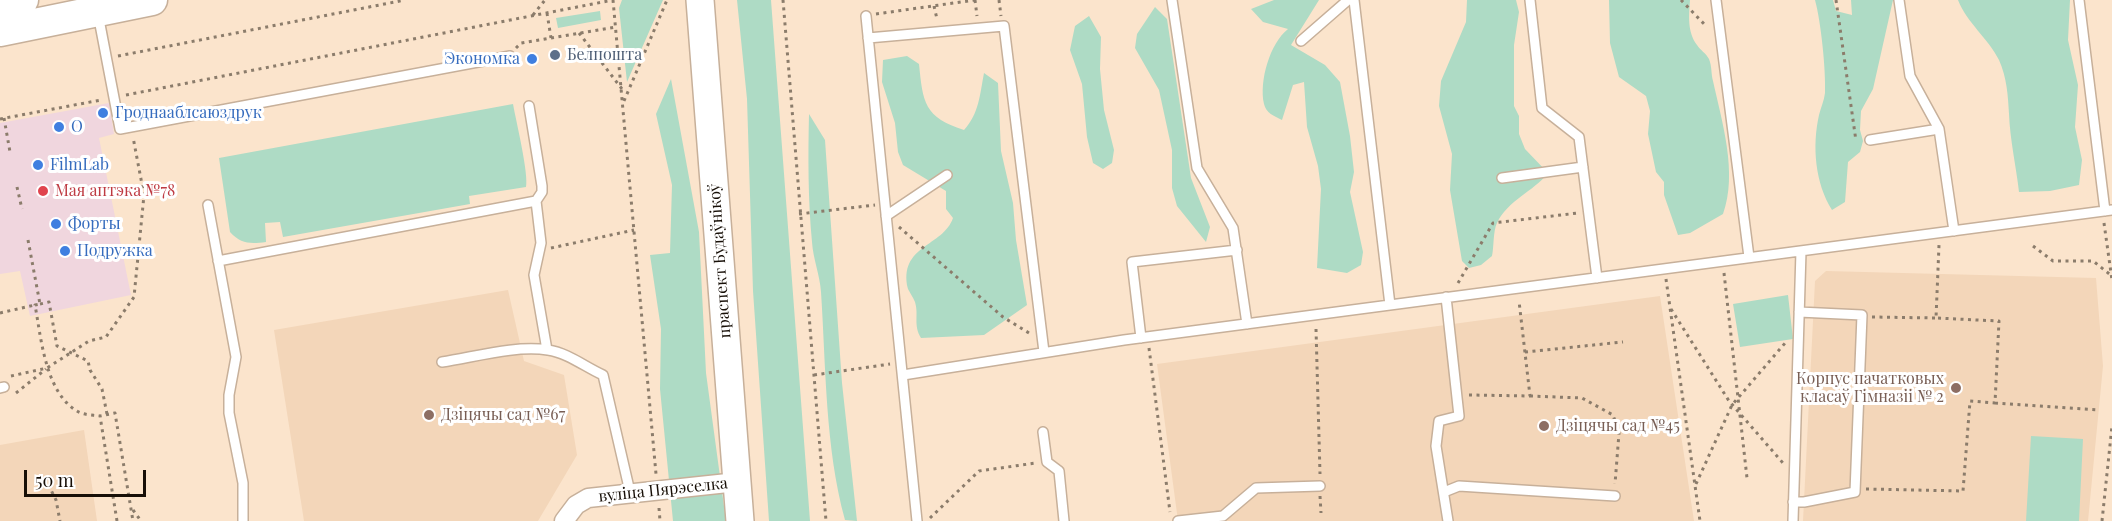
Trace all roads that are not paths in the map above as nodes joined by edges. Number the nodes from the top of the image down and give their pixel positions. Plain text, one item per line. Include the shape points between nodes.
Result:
1 (23, 0) edge
2 (152, 0) edge
3 (700, 0) edge
4 (1172, 0) edge
5 (1348, 0) edge
6 (1354, 0) edge
7 (1530, 0) edge
8 (1716, 0) edge
9 (1899, 0) edge
10 (2079, 0) edge
11 (0, 5) edge
12 (98, 11) junction
13 (866, 16) road end
14 (0, 31) edge
15 (868, 38) junction
16 (1301, 41) dead end
17 (510, 56) road end
18 (529, 106) dead end
19 (1939, 129) junction
20 (1870, 140) road end
21 (1583, 167) junction
22 (947, 175) dead end
23 (1502, 178) dead end
24 (536, 201) junction
25 (208, 205) dead end
26 (2109, 210) edge
27 (881, 216) junction
28 (1954, 231) junction
29 (1237, 250) junction
30 (1801, 251) junction
31 (1749, 257) junction
32 (218, 261) junction
33 (1596, 278) junction
34 (1446, 297) junction
35 (1390, 305) junction
36 (1799, 312) junction
37 (1247, 324) junction
38 (1144, 338) junction
39 (548, 350) junction
40 (1044, 352) junction
41 (442, 362) dead end
42 (903, 375) junction
43 (1043, 432) dead end
44 (737, 482) junction
45 (1320, 486) road end
46 (630, 492) junction
47 (1444, 492) junction
48 (1615, 496) road end
49 (1793, 502) junction
50 (243, 521) edge
51 (564, 521) edge
52 (740, 521) edge
53 (917, 521) edge
54 (1064, 521) edge
55 (1178, 521) edge
56 (1448, 521) edge
57 (1793, 521) edge

1 - 11 main road
2 - 12 main road
3 - 44 street, праспект Будаўнікоў
4 - 29 lane via 1197,168 1233,228
5 - 16 lane
6 - 35 lane
7 - 21 lane via 1542,108 1579,137
8 - 31 lane
9 - 19 lane via 1910,76
10 - 26 lane
12 - 14 main road
12 - 17 lane via 120,129
13 - 15 lane
15 - 27 lane
15 - 40 lane via 1004,26
18 - 24 lane via 542,186
19 - 20 lane
19 - 28 lane
21 - 23 lane
21 - 33 lane
22 - 27 lane
24 - 32 lane
24 - 39 lane via 541,226 534,275
25 - 32 lane
26 - 28 lane
27 - 42 lane
28 - 30 lane
29 - 37 lane
29 - 38 lane via 1132,262
30 - 31 lane
30 - 36 lane
31 - 33 lane
32 - 50 lane via 236,357 229,412 243,483
33 - 34 lane
34 - 35 lane
34 - 47 lane via 1459,416 1439,421 1436,446
35 - 37 lane
36 - 49 lane
36 - 49 lane via 1867,316 1854,492
37 - 38 lane
38 - 40 lane
39 - 41 lane
39 - 46 lane via 603,375
40 - 42 lane
42 - 53 lane
43 - 54 lane via 1047,462 1059,471
44 - 46 street, вуліца Пярэселка
44 - 52 street, праспект Будаўнікоў
45 - 55 lane via 1256,488 1223,516
46 - 51 street, вуліца Пярэселка via 588,498 576,505
47 - 48 lane via 1459,486
47 - 56 lane
49 - 57 lane

